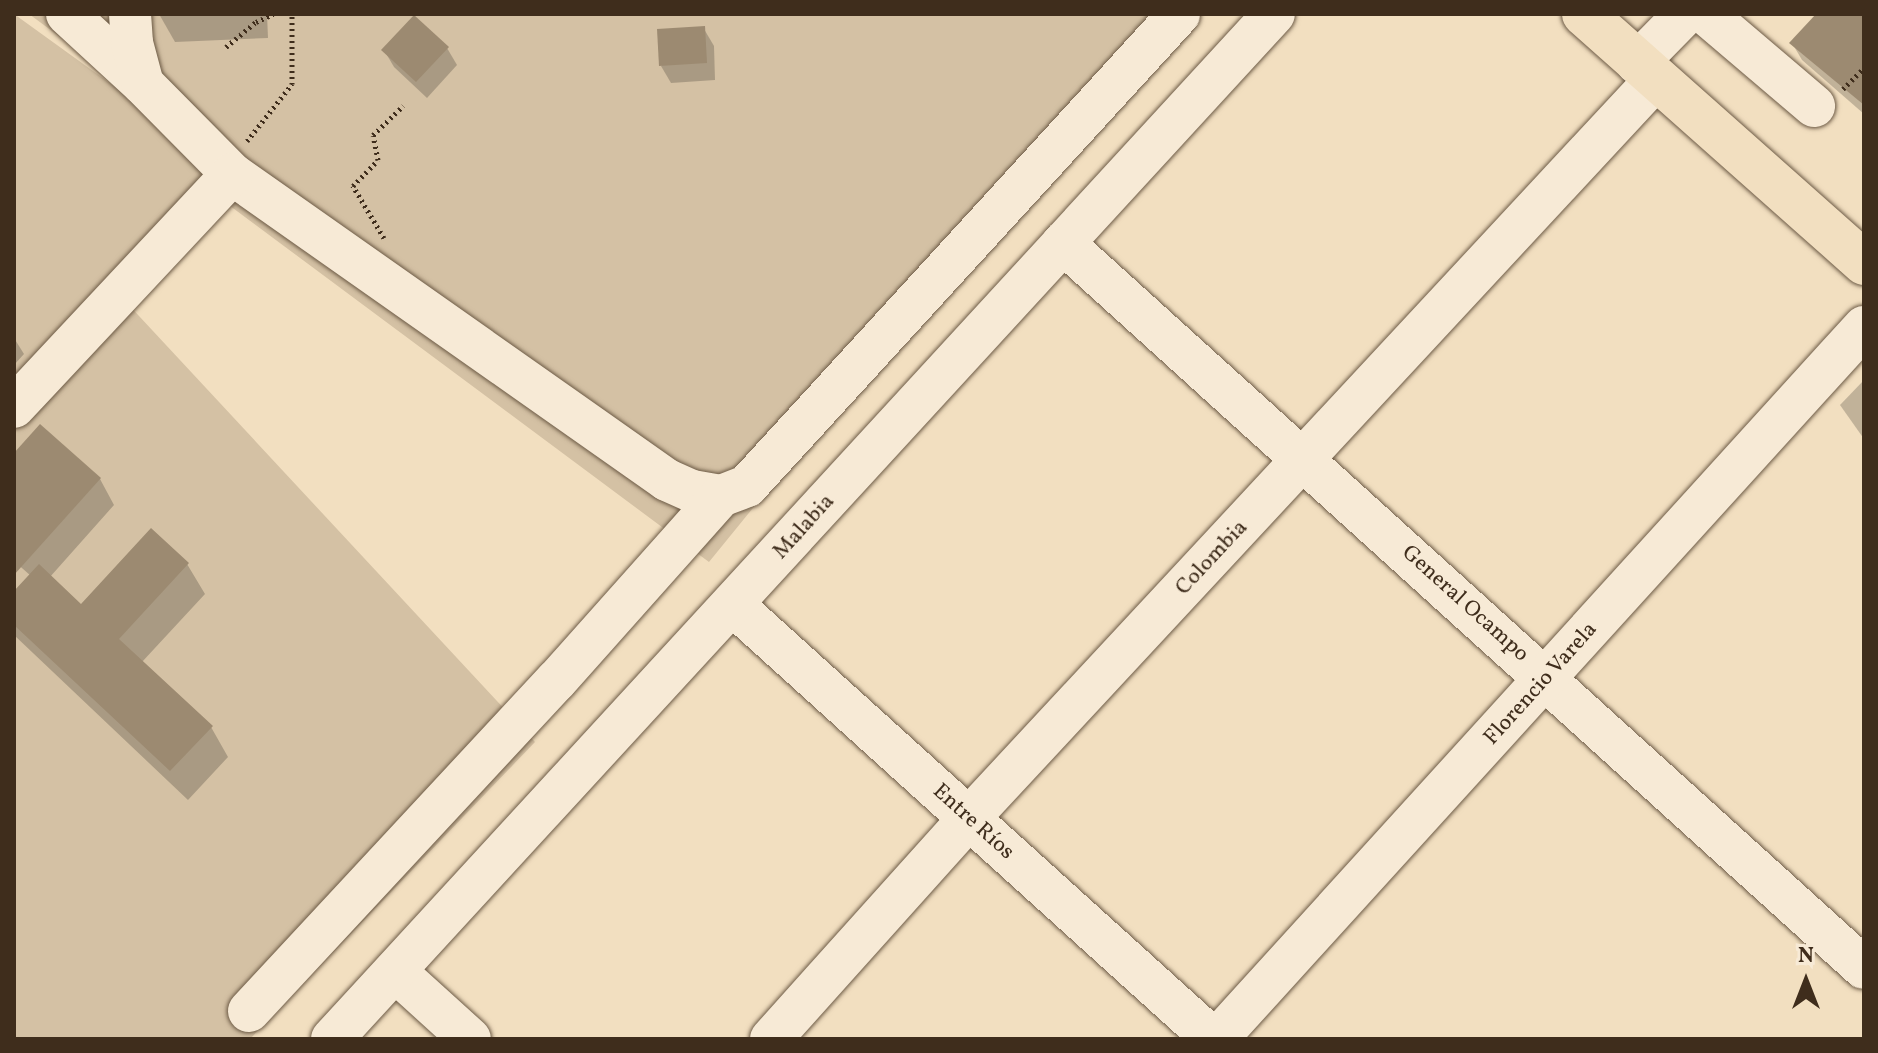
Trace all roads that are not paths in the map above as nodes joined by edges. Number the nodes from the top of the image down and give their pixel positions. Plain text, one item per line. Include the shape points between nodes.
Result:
1 (67, 14) edge
2 (130, 14) edge
3 (1179, 14) edge
4 (1274, 14) edge
5 (1584, 14) edge
6 (1685, 14) edge
7 (1706, 14) edge
8 (1646, 72) junction
9 (143, 84) junction
10 (1814, 106) dead end
11 (228, 171) junction
12 (1063, 243) junction
13 (1864, 263) edge
14 (1864, 327) edge
15 (14, 407) edge
16 (1305, 459) junction
17 (721, 496) junction
18 (733, 605) junction
19 (1546, 678) junction
20 (969, 818) junction
21 (1864, 968) edge
22 (395, 971) junction
23 (249, 1011) dead end
24 (332, 1039) edge
25 (470, 1039) edge
26 (771, 1039) edge
27 (1215, 1039) edge

1 - 9 street
2 - 9 street
3 - 17 street via 747,486
4 - 12 street, Malabia
5 - 8 main road
6 - 8 street, Colombia
7 - 10 street
8 - 13 main road
8 - 16 street, Colombia
9 - 11 street
11 - 15 street
11 - 17 street via 667,480
12 - 16 street, General Ocampo
12 - 18 street, Malabia
14 - 19 street, Florencio Varela
16 - 19 street, General Ocampo
16 - 20 street, Colombia
17 - 23 street
18 - 20 street, Entre Ríos
18 - 22 street, Malabia
19 - 21 street, General Ocampo
19 - 27 street, Florencio Varela
20 - 26 street, Colombia
20 - 27 street, Entre Ríos
22 - 24 street, Malabia
22 - 25 street

